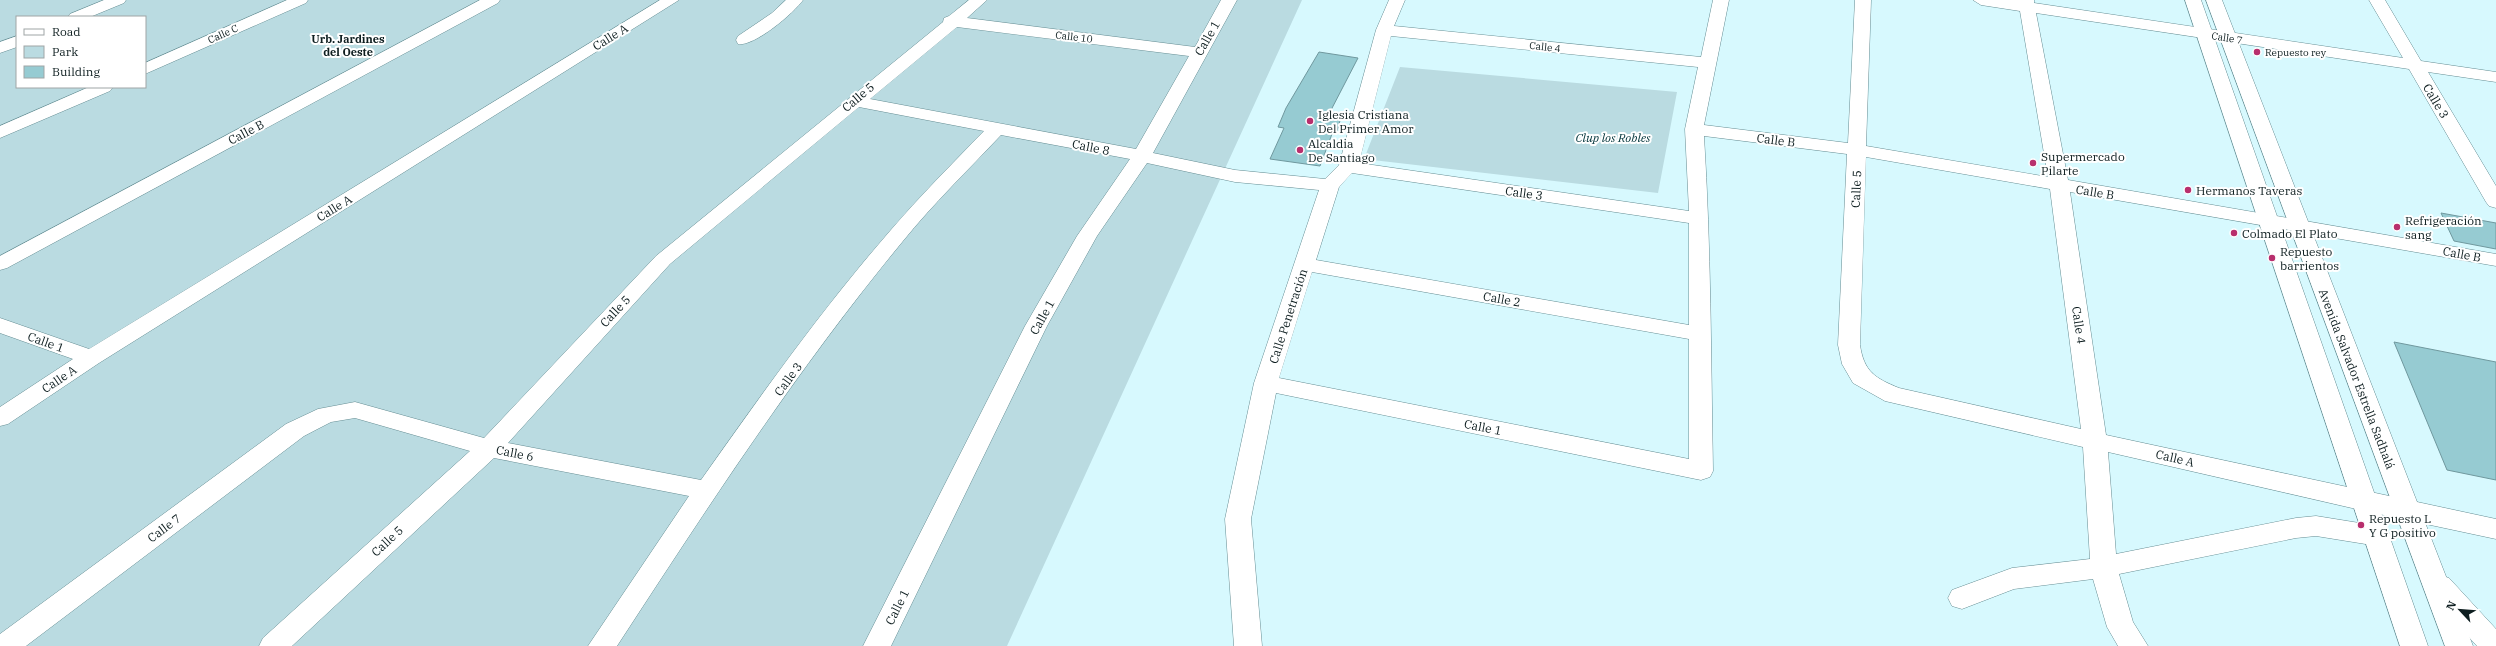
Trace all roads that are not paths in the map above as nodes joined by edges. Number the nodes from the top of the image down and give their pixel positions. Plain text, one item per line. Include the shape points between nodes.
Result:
1 (118, 0) edge
2 (300, 0) edge
3 (492, 0) edge
4 (671, 0) edge
5 (795, 0) edge
6 (979, 0) edge
7 (1229, 0) edge
8 (1397, 0) edge
9 (1721, 0) edge
10 (1863, 0) edge
11 (1981, 0) edge
12 (2193, 0) edge
13 (2214, 0) edge
14 (2377, 0) edge
15 (2027, 4) edge
16 (78, 16) edge
17 (950, 21) junction
18 (1384, 30) junction
19 (2204, 34) junction
20 (2229, 38) junction
21 (744, 40) dead end
22 (16, 41) edge
23 (0, 48) edge
24 (1198, 52) junction
25 (1706, 64) junction
26 (2416, 66) junction
27 (146, 69) edge
28 (2496, 77) edge
29 (102, 88) edge
30 (854, 101) junction
31 (996, 129) junction
32 (1694, 129) junction
33 (0, 133) edge
34 (1857, 150) junction
35 (1142, 156) junction
36 (1348, 167) junction
37 (1330, 185) junction
38 (2059, 186) junction
39 (2496, 202) edge
40 (1699, 218) junction
41 (2266, 220) junction
42 (2298, 225) junction
43 (2496, 260) edge
44 (0, 264) edge
45 (1304, 264) junction
46 (0, 326) edge
47 (1700, 334) junction
48 (91, 358) junction
49 (1859, 376) joint
50 (1266, 383) junction
51 (326, 415) joint
52 (0, 418) edge
53 (2095, 440) junction
54 (488, 448) junction
55 (706, 490) junction
56 (2365, 502) junction
57 (2408, 511) junction
58 (2496, 529) edge
59 (2378, 536) junction
60 (2104, 567) junction
61 (2434, 581) junction
62 (1962, 598) dead end
63 (5, 646) edge
64 (273, 646) edge
65 (602, 646) edge
66 (877, 646) edge
67 (1248, 646) edge
68 (2134, 646) edge
69 (2414, 646) edge
70 (2459, 646) edge
71 (2494, 646) edge

1 - 16 street
2 - 27 street, Calle C
3 - 44 street, Calle B
4 - 48 street, Calle A
5 - 21 street via 778,16
6 - 17 street, Calle 5
7 - 24 street, Calle 1
8 - 18 street
9 - 25 street
10 - 34 street, Calle 5
11 - 15 street, Calle 7
12 - 19 street
13 - 20 street, Avenida Salvador Estrella Sadhalá
14 - 26 street, Calle 3
15 - 19 street, Calle 7
15 - 38 street, Calle 4
17 - 24 street, Calle 10
17 - 30 street, Calle 5
18 - 25 street, Calle 4
18 - 36 street
19 - 20 street, Calle 7
19 - 41 street
20 - 26 street, Calle 7
20 - 42 street, Avenida Salvador Estrella Sadhalá
22 - 23 street
24 - 35 street, Calle 1
25 - 32 street
26 - 28 street, Calle 7
26 - 39 street, Calle 3
29 - 33 street
30 - 31 street, Calle 8
30 - 54 street, Calle 5 via 663,260
31 - 35 street, Calle 8
31 - 55 street, Calle 3 via 883,251
32 - 34 street, Calle B
32 - 40 street
34 - 38 street, Calle B
34 - 49 street, Calle 5 via 1849,345 1850,360
35 - 37 street, Calle 8 via 1235,176
35 - 66 street, Calle 1 via 1087,236 1036,326
36 - 37 street, Calle Penetración
36 - 40 street, Calle 3
37 - 45 street, Calle Penetración
38 - 41 street, Calle B
38 - 53 street, Calle 4
40 - 47 street
41 - 42 street, Calle B
41 - 56 street
42 - 43 street, Calle B
42 - 57 street, Avenida Salvador Estrella Sadhalá
45 - 47 street, Calle 2
45 - 50 street, Calle Penetración
46 - 48 street, Calle 1
47 - 50 street, Calle 1 via 1701,471
48 - 52 street, Calle A
49 - 53 street, Calle A via 1874,388 1893,395
50 - 67 street, Calle Penetración via 1238,519
51 - 54 street, Calle 6 via 356,410
51 - 63 street, Calle 7 via 295,430
53 - 56 street, Calle A
53 - 60 street, Calle 4
54 - 55 street, Calle 6
54 - 64 street, Calle 5
55 - 65 street, Calle 3
56 - 57 street, Calle A
56 - 59 street
57 - 58 street, Calle A
57 - 61 street, Avenida Salvador Estrella Sadhalá
59 - 60 street via 2316,526 2296,528
59 - 69 street
60 - 62 street via 2012,579
60 - 68 street, Calle 4 via 2110,596 2121,627
61 - 70 street, Avenida Salvador Estrella Sadhalá
61 - 71 street

